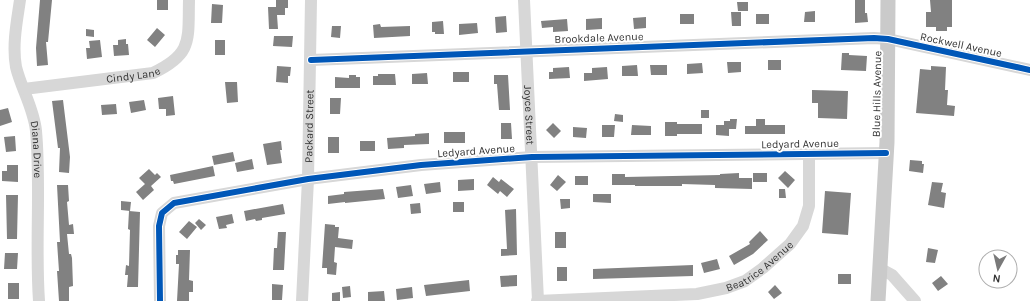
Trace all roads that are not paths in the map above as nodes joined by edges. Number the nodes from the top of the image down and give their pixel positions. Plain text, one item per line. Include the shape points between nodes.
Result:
1 (20, 0) edge
2 (188, 0) edge
3 (311, 0) edge
4 (524, 0) edge
5 (888, 0) edge
6 (888, 39) junction
7 (526, 51) junction
8 (311, 60) junction
9 (1030, 70) edge
10 (24, 89) junction
11 (886, 153) junction
12 (809, 154) junction
13 (532, 157) junction
14 (308, 179) junction
15 (879, 268) junction
16 (39, 301) edge
17 (160, 301) edge
18 (302, 301) edge
19 (538, 301) edge
20 (878, 301) edge
21 (914, 301) edge

1 - 10 street, Diana Drive via 14,51 16,67
2 - 10 street, Cindy Lane via 188,38 184,50 177,59 164,68 152,73
3 - 8 street, Packard Street
4 - 7 street, Joyce Street
5 - 6 main road, Blue Hills Avenue
6 - 7 street, Brookdale Avenue
6 - 9 street, Rockwell Avenue
6 - 11 main road, Blue Hills Avenue
7 - 8 street, Brookdale Avenue
7 - 13 street, Joyce Street
8 - 14 street, Packard Street
10 - 16 street, Diana Drive via 36,128 39,175
11 - 12 street, Ledyard Avenue
11 - 15 main road, Blue Hills Avenue
12 - 13 street, Ledyard Avenue
12 - 19 street, Beatrice Avenue via 809,206 803,226 790,244 745,281 698,294
13 - 14 street, Ledyard Avenue via 421,165
13 - 19 street, Joyce Street
14 - 17 street, Ledyard Avenue via 174,203 162,213 159,226
14 - 18 street, Packard Street
15 - 20 main road, Blue Hills Avenue
15 - 21 street via 892,275

